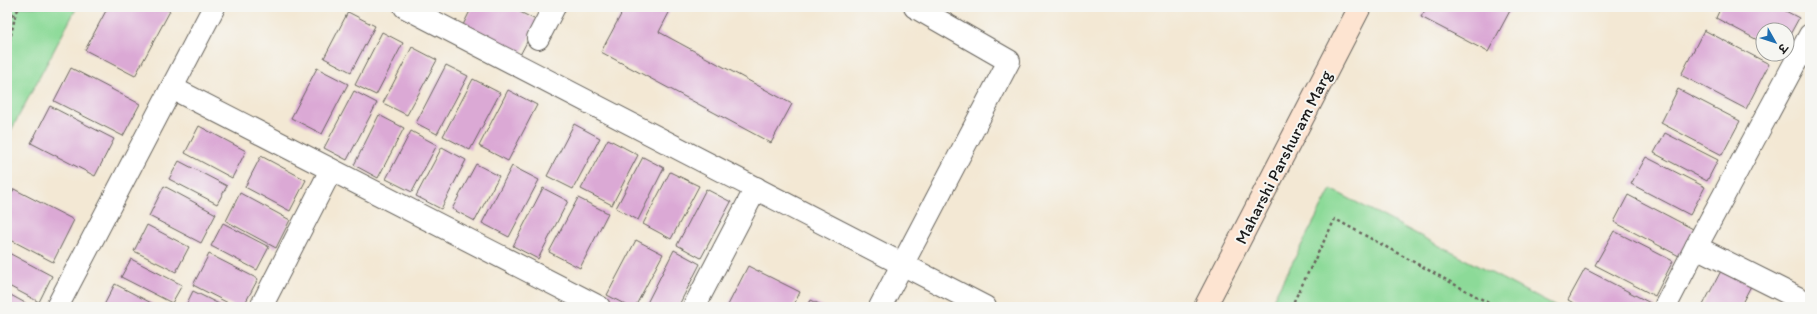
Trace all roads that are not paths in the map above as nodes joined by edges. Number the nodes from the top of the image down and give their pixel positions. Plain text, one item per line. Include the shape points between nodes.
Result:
1 (214, 7) edge
2 (405, 7) edge
3 (554, 7) edge
4 (915, 7) edge
5 (1360, 7) edge
6 (440, 15) edge
7 (1810, 35) edge
8 (538, 38) dead end
9 (172, 88) junction
10 (332, 170) junction
11 (756, 188) junction
12 (1696, 247) junction
13 (902, 264) junction
14 (1809, 300) edge
15 (57, 307) edge
16 (261, 307) edge
17 (599, 307) edge
18 (694, 307) edge
19 (880, 307) edge
20 (985, 307) edge
21 (1205, 307) edge
22 (1665, 307) edge

1 - 9 street
2 - 6 street
3 - 8 street
4 - 13 street via 1009,61
5 - 21 street, Maharshi Parshuram Marg
6 - 11 street
7 - 12 street
9 - 10 street
9 - 15 street
10 - 16 street
10 - 17 street
11 - 13 street
11 - 18 street
12 - 14 street
12 - 22 street
13 - 19 street
13 - 20 street

